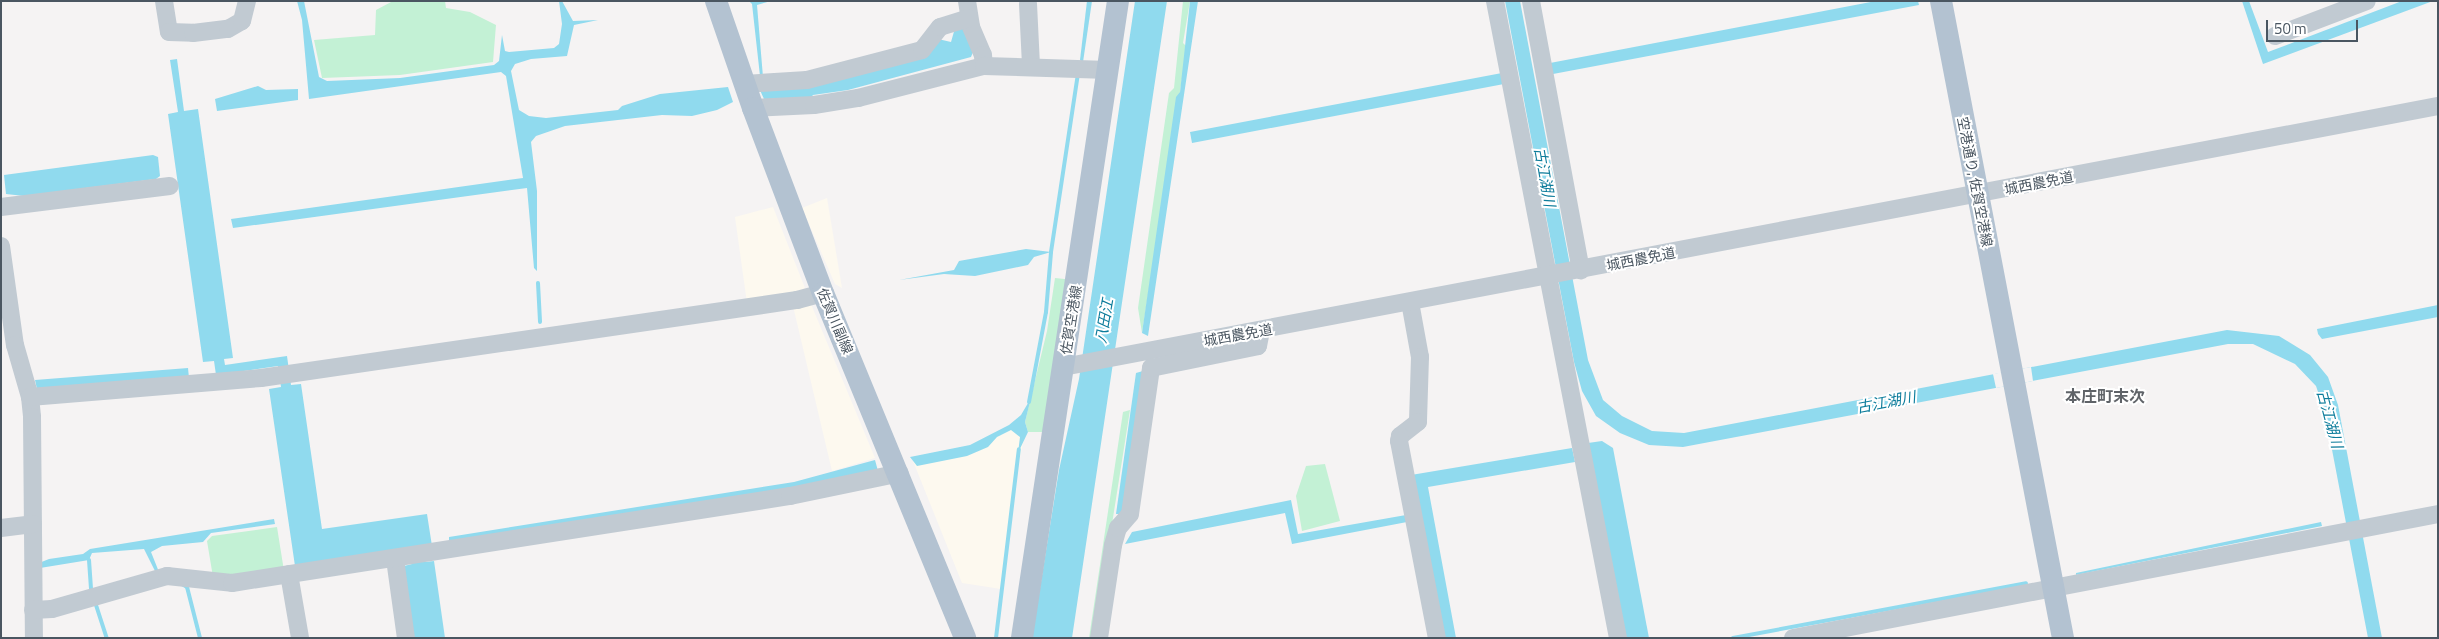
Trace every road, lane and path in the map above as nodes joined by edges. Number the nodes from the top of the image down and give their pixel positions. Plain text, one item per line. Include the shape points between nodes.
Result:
1 (164, 1) edge
2 (247, 1) edge
3 (716, 1) edge
4 (1118, 1) edge
5 (1495, 1) edge
6 (1531, 1) edge
7 (1941, 1) edge
8 (2367, 1) edge
9 (1028, 4) dead end
10 (2349, 4) edge
11 (968, 10) edge
12 (2275, 36) dead end
13 (984, 66) junction
14 (1031, 66) junction
15 (1108, 70) junction
16 (744, 84) junction
17 (2438, 106) edge
18 (753, 108) junction
19 (170, 186) dead end
20 (1977, 195) junction
21 (1, 207) edge
22 (1, 246) edge
23 (1581, 270) junction
24 (1548, 276) junction
25 (823, 293) junction
26 (1410, 302) junction
27 (1261, 331) junction
28 (1063, 367) junction
29 (30, 397) junction
30 (900, 473) junction
31 (2438, 514) edge
32 (33, 524) junction
33 (1, 528) edge
34 (401, 558) junction
35 (289, 574) junction
36 (2054, 587) junction
37 (33, 610) junction
38 (34, 638) edge
39 (300, 638) edge
40 (406, 638) edge
41 (965, 638) edge
42 (1022, 638) edge
43 (1099, 638) edge
44 (1436, 638) edge
45 (1618, 638) edge
46 (1794, 638) edge
47 (2063, 638) edge

1 - 2 street via 169,32 193,33 228,29 242,21
3 - 16 main road, 佐賀川副線
4 - 15 main road, 佐賀空港線
5 - 24 street
6 - 23 street
7 - 20 main road, 空港通り, 佐賀空港線
8 - 10 street
9 - 14 street
10 - 12 street
11 - 13 street
11 - 16 street via 940,27 922,50 807,80
13 - 14 street
13 - 18 street via 858,98 814,105
14 - 15 street
15 - 28 main road, 佐賀空港線
16 - 18 main road, 佐賀川副線
17 - 20 street, 城西農免道
18 - 25 main road, 佐賀川副線
19 - 21 street
20 - 23 street, 城西農免道
20 - 36 main road, 空港通り, 佐賀空港線
22 - 29 street via 15,345
23 - 24 street, 城西農免道
24 - 26 street, 城西農免道
24 - 45 street
25 - 29 street via 797,300 285,375 198,386
25 - 30 main road, 佐賀川副線
26 - 27 street, 城西農免道
26 - 44 street via 1420,357 1418,422 1400,436 1399,441
27 - 28 street, 城西農免道
27 - 43 street via 1258,346 1151,368 1130,514 1118,528 1113,545
28 - 42 main road, 佐賀空港線
29 - 32 street
30 - 34 street via 790,496
30 - 41 main road, 佐賀川副線
31 - 36 street
32 - 33 street
32 - 37 street
34 - 35 street
34 - 40 street
35 - 37 street via 232,583 167,576 52,609
35 - 39 street
36 - 46 street
36 - 47 main road
37 - 38 street

